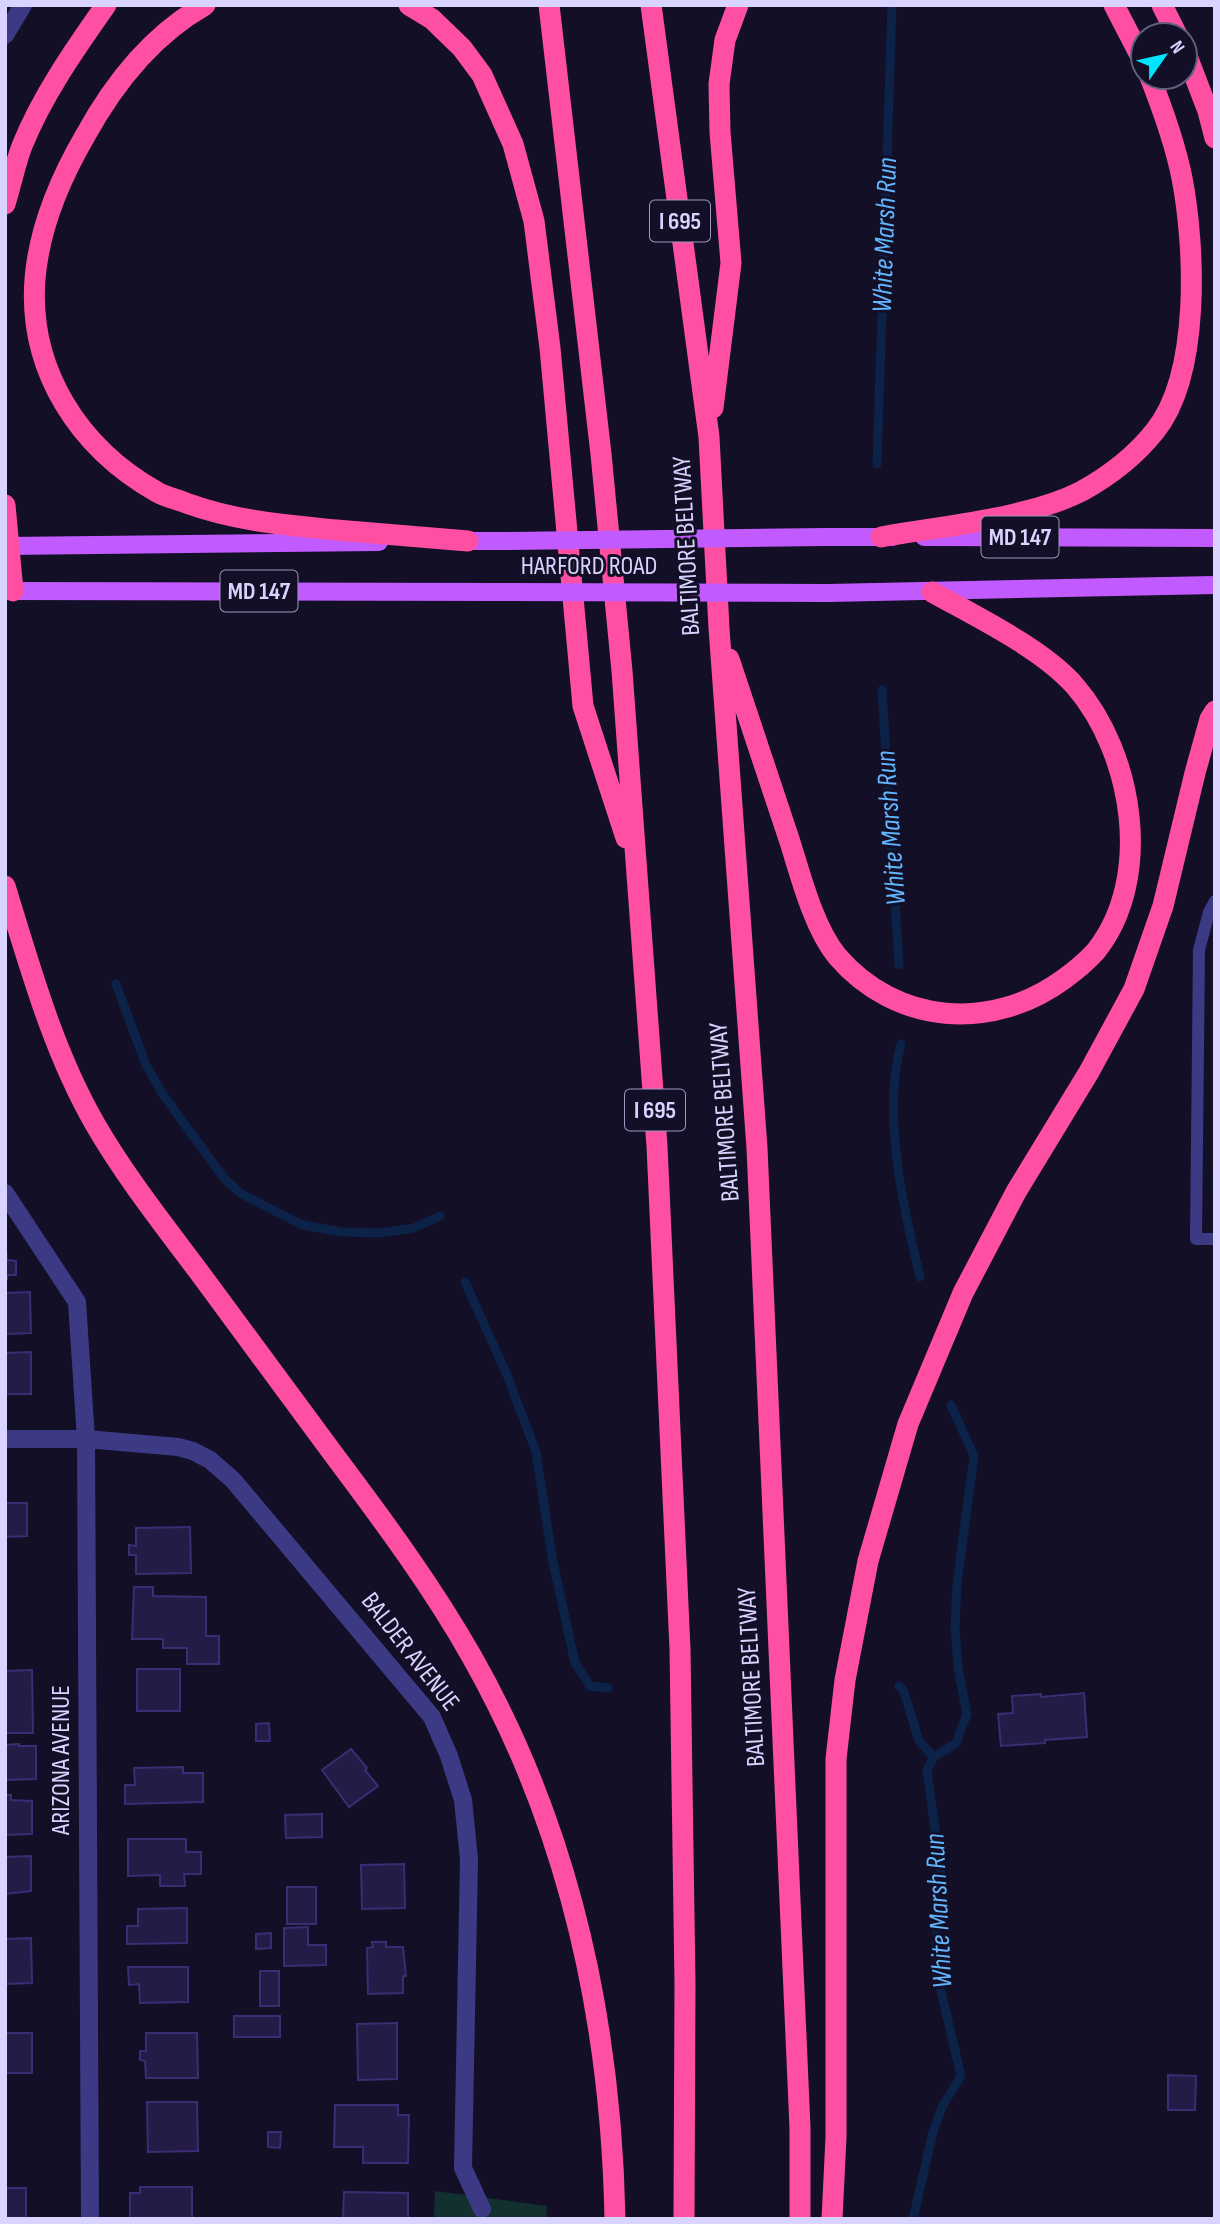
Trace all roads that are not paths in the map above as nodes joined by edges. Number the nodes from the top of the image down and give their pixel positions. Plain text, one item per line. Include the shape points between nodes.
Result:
1 (23, 5) edge
2 (106, 5) edge
3 (205, 5) edge
4 (410, 5) edge
5 (549, 5) edge
6 (651, 5) edge
7 (738, 5) edge
8 (1114, 5) edge
9 (1162, 5) edge
10 (1170, 21) edge
11 (1129, 34) edge
12 (5, 35) edge
13 (1199, 88) edge
14 (1155, 91) edge
15 (1215, 138) edge
16 (5, 204) edge
17 (709, 438) junction
18 (5, 505) edge
19 (881, 537) junction
20 (1215, 538) edge
21 (468, 541) junction
22 (8, 545) edge
23 (1215, 585) edge
24 (9, 591) edge
25 (932, 592) junction
26 (719, 628) junction
27 (1215, 711) edge
28 (638, 872) junction
29 (5, 886) edge
30 (1215, 901) edge
31 (5, 1193) edge
32 (1215, 1239) edge
33 (5, 1439) edge
34 (86, 1439) junction
35 (482, 2209) dead end
36 (90, 2219) edge
37 (615, 2219) edge
38 (684, 2219) edge
39 (800, 2219) edge
40 (832, 2219) edge

1 - 12 street
2 - 16 highway via 38,114 22,147
3 - 21 highway via 167,31 104,101 54,199 35,280 41,352 56,389 81,430 111,460 158,493 213,513 275,524
4 - 28 highway via 432,19 482,75 513,144 534,221 552,361 583,706
5 - 28 highway, I 695 via 601,454
6 - 17 highway, BALTIMORE BELTWAY / I 695
7 - 17 highway via 725,40 719,84 731,263
8 - 11 highway
9 - 10 highway
13 - 15 highway
14 - 19 highway via 1182,178 1191,282 1185,359 1157,430 1112,473 1035,510
17 - 26 highway, BALTIMORE BELTWAY / I 695
18 - 22 highway
19 - 20 main road, HARFORD ROAD / MD 147
19 - 21 main road, HARFORD ROAD / MD 147, bridge
21 - 22 main road, HARFORD ROAD / MD 147
22 - 24 highway
23 - 25 main road, HARFORD ROAD / MD 147
24 - 25 main road, HARFORD ROAD / MD 147, bridge
25 - 26 highway via 1007,635 1074,685 1117,759 1128,801 1127,878 1110,930 1095,952 1045,993 984,1014 961,1015 904,1004 879,991 835,954 812,911
26 - 39 highway, BALTIMORE BELTWAY / I 695 via 757,1147 799,2101
27 - 40 highway via 1163,906 1133,989 963,1293 908,1424 868,1561 845,1680 836,1759
28 - 38 highway, I 695 via 657,1146 680,1649
29 - 37 highway via 67,1070 95,1125 413,1563 472,1657 509,1731 544,1812 590,1975 611,2118
30 - 32 lane via 1199,950 1196,1239
31 - 34 street, ARIZONA AVENUE via 77,1302
33 - 34 street, BALDER AVENUE
34 - 35 street, BALDER AVENUE via 178,1447 210,1460 233,1480 432,1717 463,1800 469,1859 463,2168
34 - 36 street, ARIZONA AVENUE

